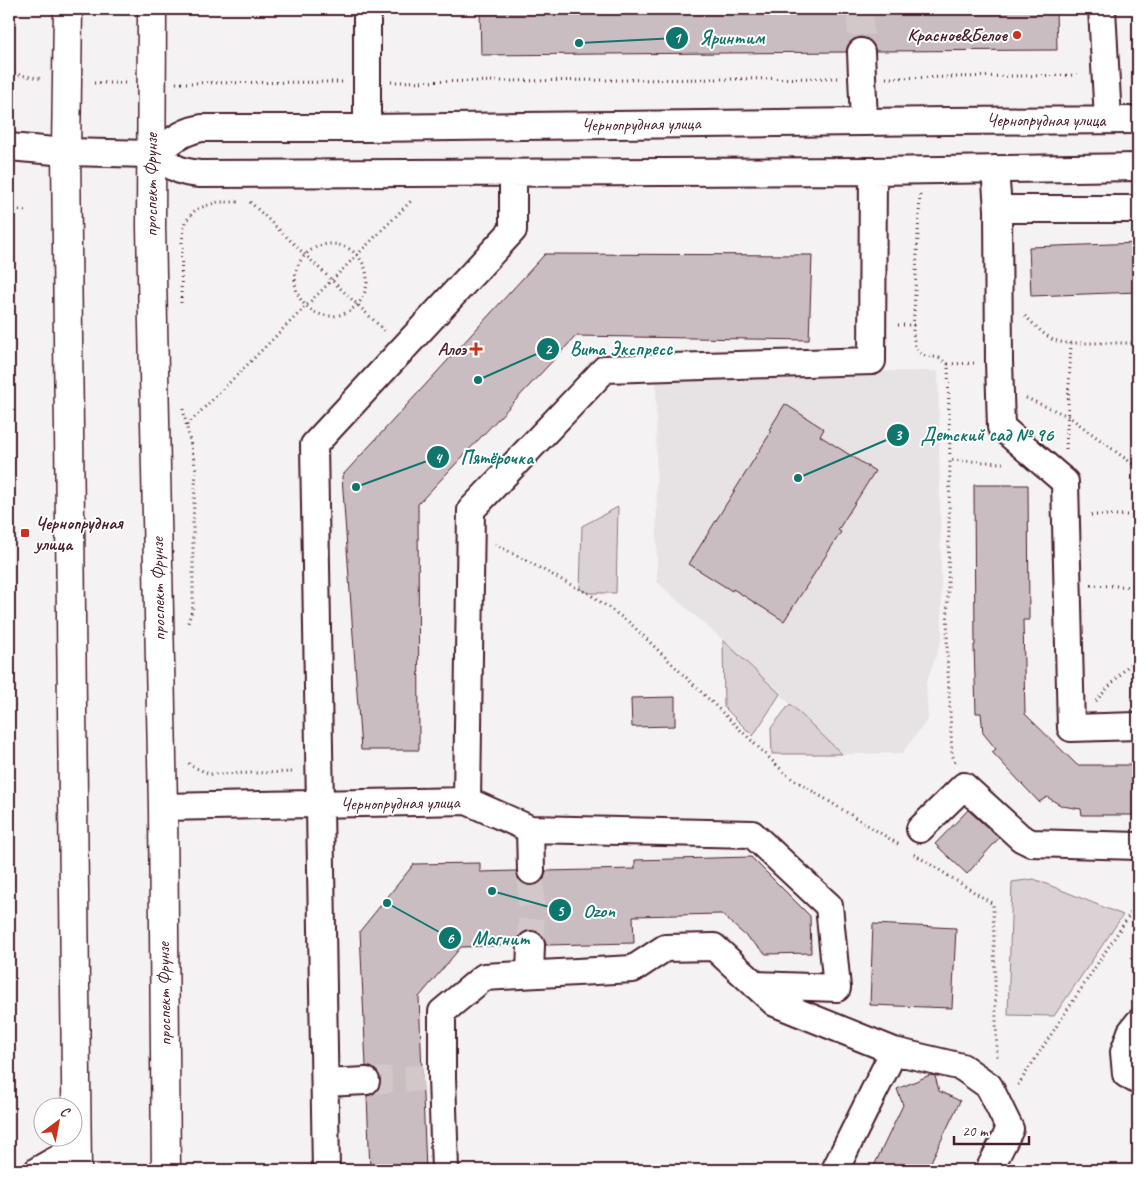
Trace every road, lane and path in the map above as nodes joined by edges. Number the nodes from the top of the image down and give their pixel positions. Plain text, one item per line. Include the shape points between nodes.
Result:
1 (68, 9) edge
2 (152, 9) edge
3 (367, 9) edge
4 (1102, 9) edge
5 (861, 52) tunnel mouth
6 (9, 74) edge
7 (1105, 75) junction
8 (862, 78) junction
9 (66, 82) junction
10 (366, 82) junction
11 (151, 83) junction
12 (1108, 120) junction
13 (1138, 120) edge
14 (864, 122) junction
15 (367, 128) junction
16 (9, 147) edge
17 (66, 152) junction
18 (151, 154) junction
19 (1138, 167) edge
20 (995, 169) junction
21 (873, 171) junction
22 (513, 174) junction
23 (920, 195) dead end
24 (401, 201) dead end
25 (411, 201) junction
26 (420, 201) dead end
27 (250, 202) junction
28 (259, 202) dead end
29 (9, 209) edge
30 (998, 209) junction
31 (1138, 209) edge
32 (27, 211) dead end
33 (304, 254) junction
34 (357, 255) junction
35 (332, 280) junction
36 (998, 292) junction
37 (358, 305) junction
38 (306, 306) junction
39 (181, 309) dead end
40 (1071, 343) junction
41 (1138, 343) edge
42 (403, 349) junction
43 (1000, 386) junction
44 (182, 406) dead end
45 (1068, 416) junction
46 (186, 426) junction
47 (950, 460) junction
48 (1138, 468) edge
49 (1055, 474) junction
50 (1065, 514) junction
51 (1138, 515) edge
52 (470, 545) junction
53 (1068, 584) junction
54 (1138, 587) edge
55 (186, 632) dead end
56 (1138, 655) edge
57 (1138, 726) edge
58 (1071, 728) junction
59 (187, 760) dead end
60 (319, 772) junction
61 (964, 786) junction
62 (467, 801) junction
63 (320, 804) junction
64 (162, 807) junction
65 (530, 829) junction
66 (912, 843) junction
67 (1138, 846) edge
68 (531, 871) tunnel mouth
69 (1138, 902) edge
70 (531, 945) tunnel mouth
71 (530, 974) junction
72 (755, 985) junction
73 (1138, 1023) edge
74 (894, 1051) junction
75 (366, 1081) tunnel mouth
76 (1138, 1081) edge
77 (325, 1083) junction
78 (989, 1086) junction
79 (1001, 1111) junction
80 (77, 1159) edge
81 (38, 1170) edge
82 (166, 1170) edge
83 (326, 1170) edge
84 (445, 1170) edge
85 (835, 1170) edge
86 (989, 1170) edge

1 - 9 main road
2 - 11 main road, проспект Фрунзе
3 - 10 street
4 - 7 street
5 - 8 street
6 - 9 path
7 - 8 path
7 - 12 street
8 - 10 path
8 - 14 street
9 - 11 path
9 - 17 main road
10 - 11 path
10 - 15 street
11 - 18 main road, проспект Фрунзе
12 - 13 street, Чернопрудная улица
12 - 14 street, Чернопрудная улица
14 - 15 street, Чернопрудная улица
15 - 18 street, Чернопрудная улица via 202,128 189,131 163,150
16 - 17 street
17 - 18 street
17 - 80 main road
18 - 22 street via 163,157 182,171 200,174
18 - 64 main road, проспект Фрунзе
19 - 20 street
20 - 21 street
20 - 30 street
21 - 22 street
21 - 52 street via 872,361 605,369 470,510
22 - 42 street via 513,230
23 - 47 path via 915,347 922,355 939,358 948,364
24 - 25 path
25 - 26 path
25 - 34 path
27 - 28 path
27 - 33 path
27 - 39 path via 218,202 196,209 185,222
29 - 32 path
30 - 31 street
30 - 36 street
33 - 34 path via 314,247 337,244 348,247
33 - 35 path
33 - 38 path via 296,269 295,286 298,297
34 - 35 path
34 - 37 path via 367,274 367,286
35 - 37 path
35 - 38 path
36 - 40 path via 1042,333 1053,340
36 - 43 street
37 - 38 path via 338,316 315,313
37 - 42 path
38 - 46 path
40 - 41 path
40 - 45 path
42 - 60 street via 314,445
43 - 45 path
43 - 49 street via 1002,427
44 - 46 path
45 - 48 path
45 - 49 path
46 - 55 path via 196,470 193,607
47 - 49 path
47 - 61 path via 948,660 952,754
49 - 50 street
50 - 51 path
50 - 53 street
52 - 62 street
52 - 66 path via 492,543 588,593 630,623 788,776
53 - 54 path
53 - 58 street
56 - 58 path
57 - 58 street
59 - 60 path via 191,766 210,774
60 - 63 street
61 - 66 street
61 - 67 street via 1021,838 1031,843
62 - 63 street, Чернопрудная улица
62 - 65 street, Чернопрудная улица
63 - 64 street, Чернопрудная улица
63 - 77 street
64 - 82 main road, проспект Фрунзе
65 - 68 street
65 - 72 street, Чернопрудная улица via 752,834 829,906 837,988
66 - 78 path via 994,904 997,1058
69 - 79 path
70 - 71 street
71 - 72 street via 633,968 665,948 714,947
71 - 84 street via 484,977 442,1012 432,1077
72 - 74 street via 775,1003
73 - 76 street via 1124,1052 1126,1074
74 - 78 street via 962,1067
74 - 85 street
75 - 77 street
77 - 83 street
78 - 79 street
79 - 86 street via 1010,1129
80 - 81 street

